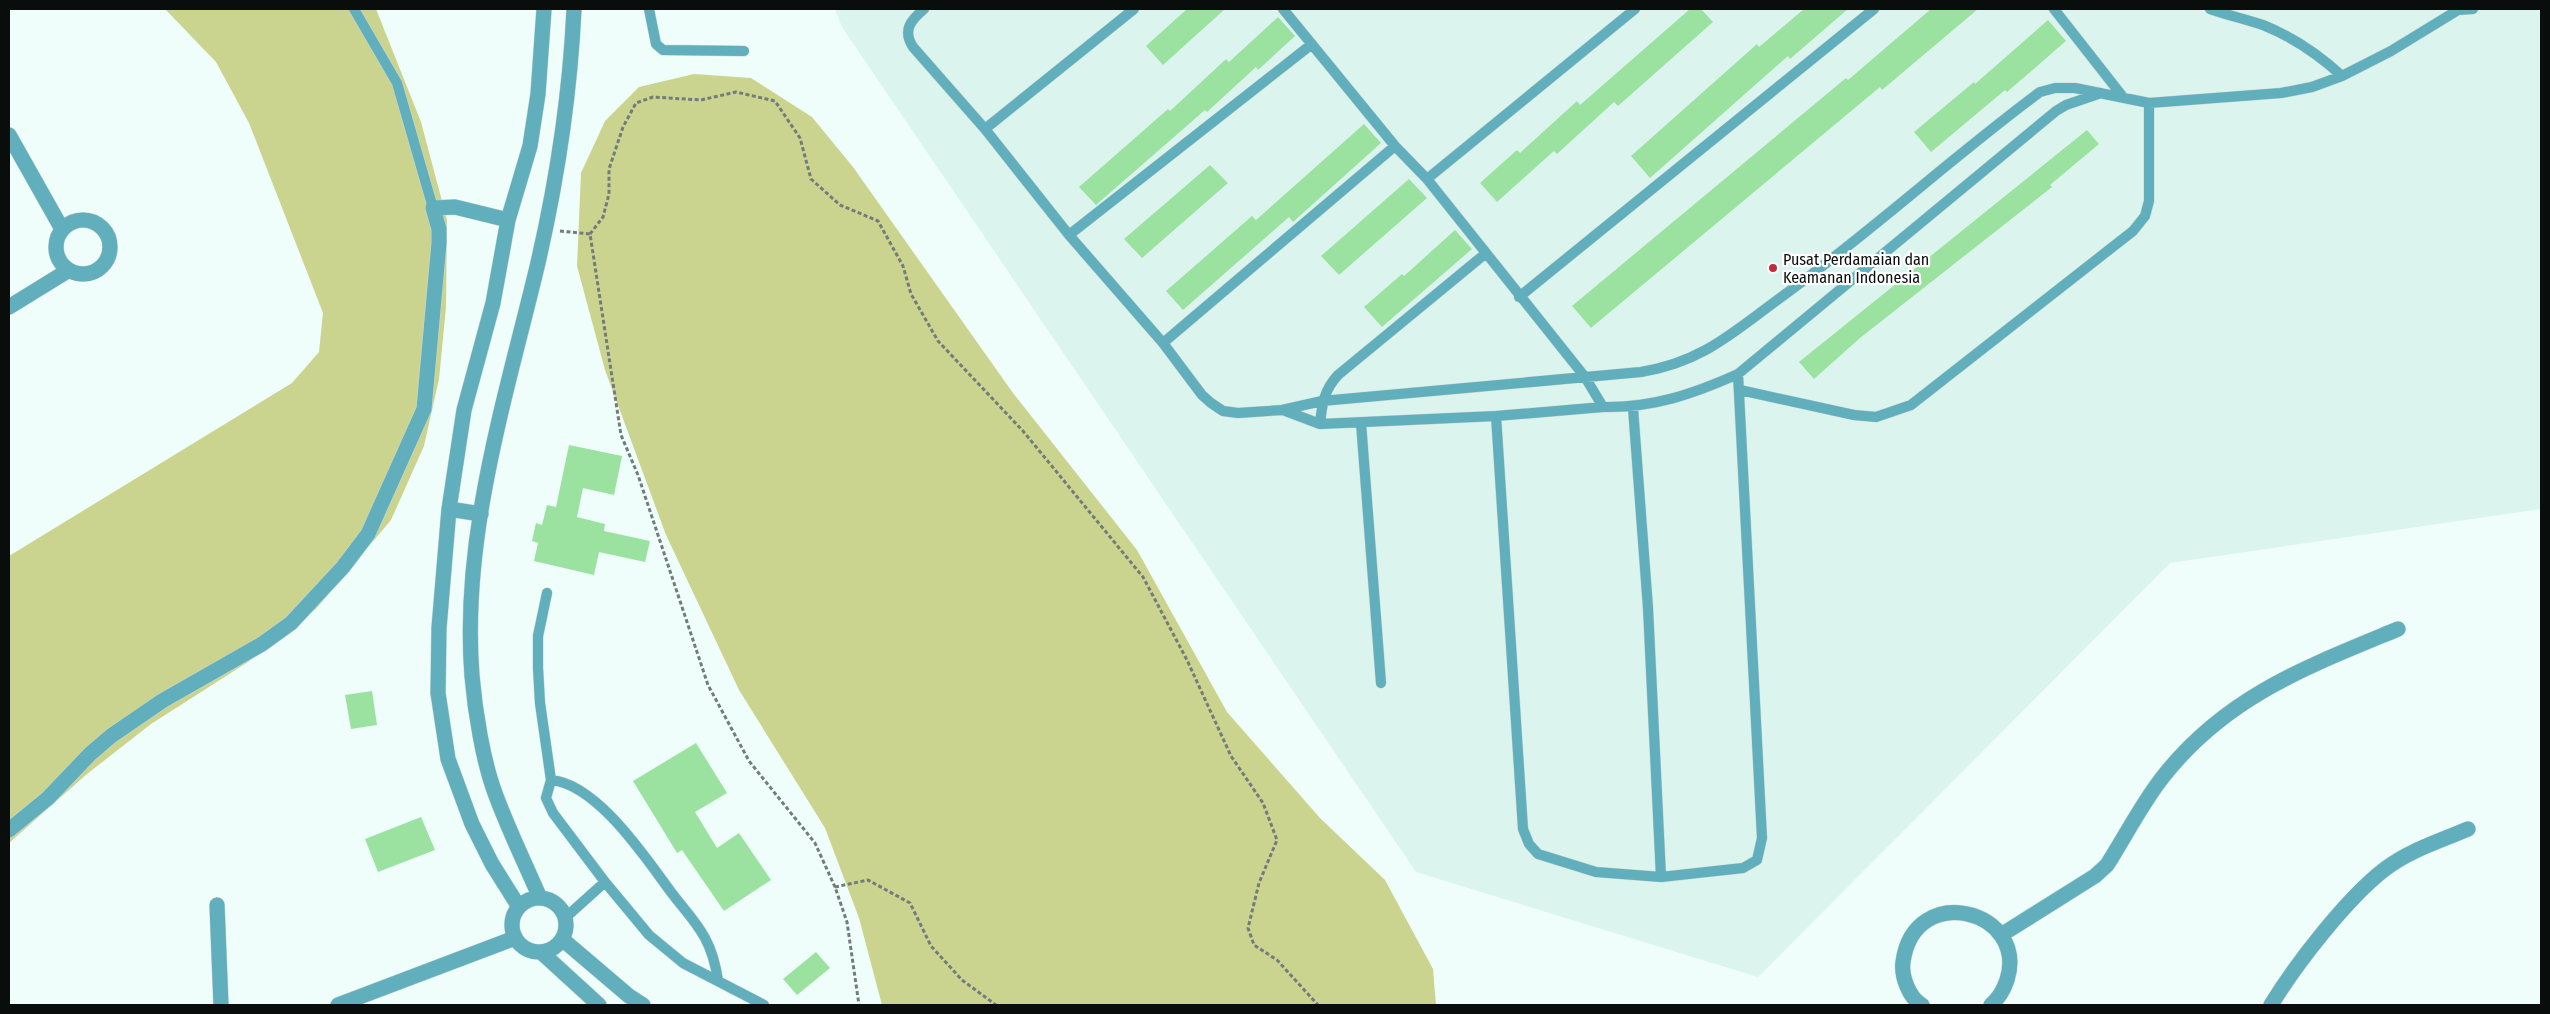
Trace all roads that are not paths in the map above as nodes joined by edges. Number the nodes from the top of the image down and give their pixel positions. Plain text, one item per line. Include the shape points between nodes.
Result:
1 (354, 9) edge
2 (544, 9) edge
3 (574, 9) edge
4 (650, 9) edge
5 (924, 9) edge
6 (1134, 9) edge
7 (1283, 9) edge
8 (1635, 9) edge
9 (1874, 9) edge
10 (2054, 9) edge
11 (2210, 9) edge
12 (2473, 9) edge
13 (2458, 10) edge
14 (1312, 44) junction
15 (744, 51) dead end
16 (2342, 76) junction
17 (2102, 93) junction
18 (2123, 97) junction
19 (2149, 103) junction
20 (985, 129) junction
21 (9, 135) edge
22 (1395, 146) junction
23 (1427, 179) junction
24 (432, 208) junction
25 (508, 220) junction
26 (62, 229) junction
27 (1069, 235) junction
28 (1485, 254) junction
29 (69, 270) junction
30 (1519, 297) junction
31 (9, 307) edge
32 (1162, 343) junction
33 (1738, 374) junction
34 (1585, 377) junction
35 (1740, 390) junction
36 (1322, 401) junction
37 (1603, 407) junction
38 (1633, 408) junction
39 (1282, 410) junction
40 (1496, 416) junction
41 (1361, 423) junction
42 (1320, 424) junction
43 (449, 509) junction
44 (481, 514) junction
45 (547, 594) dead end
46 (2398, 629) dead end
47 (1382, 683) dead end
48 (552, 780) junction
49 (9, 830) edge
50 (2468, 830) dead end
51 (1660, 876) junction
52 (605, 882) junction
53 (540, 898) junction
54 (217, 905) dead end
55 (519, 907) junction
56 (565, 918) junction
57 (2001, 935) junction
58 (515, 938) junction
59 (562, 939) junction
60 (541, 952) junction
61 (718, 981) junction
62 (221, 1005) edge
63 (338, 1005) edge
64 (599, 1005) edge
65 (643, 1005) edge
66 (764, 1005) edge
67 (1919, 1005) edge
68 (1993, 1005) edge
69 (2270, 1005) edge

1 - 24 lane via 397,84
2 - 25 street via 538,94 530,146
3 - 44 street via 565,128
4 - 15 lane via 656,44 663,50
5 - 20 lane via 910,21 909,41
6 - 20 lane
7 - 14 lane
8 - 23 lane
9 - 30 lane
10 - 18 lane
11 - 16 lane via 2261,25 2291,39 2326,61
12 - 13 lane
13 - 16 lane
14 - 22 lane
14 - 27 lane
16 - 19 lane via 2282,93
17 - 18 lane
17 - 33 lane via 2066,104 2056,111
17 - 34 lane via 2075,88 2040,92 1825,266 1705,352 1660,369
18 - 19 lane
19 - 35 lane via 2149,201 2139,224 1911,405 1876,417
20 - 27 lane
21 - 26 street
22 - 23 lane
22 - 32 lane
23 - 28 lane
24 - 25 street via 455,207
24 - 49 street via 439,229 439,243 426,400 368,534 343,568 291,623 262,644 162,701 111,736 48,798
25 - 43 street via 493,303 464,410
26 - 29 street via 56,239 56,251 60,262
26 - 29 street via 82,219 93,222 102,228 109,242 107,258 100,267 91,273
27 - 32 lane
28 - 30 lane
28 - 36 lane via 1338,375
29 - 31 street
30 - 34 lane
32 - 39 lane via 1202,395 1223,411
33 - 35 lane
33 - 38 lane via 1688,395
34 - 36 lane
34 - 37 lane
35 - 51 lane via 1760,852 1756,860 1743,868
36 - 39 lane
36 - 42 lane
37 - 38 lane
37 - 40 lane
38 - 51 lane via 1648,608
39 - 42 lane
40 - 41 lane
40 - 51 lane via 1523,829 1529,844 1538,854 1552,860 1596,872
41 - 42 lane
41 - 47 lane
43 - 44 street
43 - 55 street via 439,628 438,693 443,733 472,824
44 - 53 street via 471,597 472,679 494,792
45 - 48 lane via 538,636 538,668
46 - 57 street via 2313,664 2264,689 2223,716 2162,778 2107,865 2095,876
48 - 52 lane via 546,798 553,813
48 - 61 lane via 565,781 575,787 623,828 698,926 712,955
50 - 69 street via 2416,850 2379,874 2337,919
52 - 56 lane
52 - 61 lane via 649,935 683,963
53 - 55 street via 528,900
53 - 56 street via 556,904
54 - 62 street
55 - 58 street via 512,922
56 - 59 street
57 - 67 street via 1987,921 1969,913 1949,912 1930,918 1914,930 1905,948 1902,968 1907,987
57 - 68 street via 2008,952 2010,971 2004,989
58 - 60 street via 529,950
58 - 63 street
59 - 60 street via 553,948
59 - 65 street
60 - 64 street
61 - 66 lane

